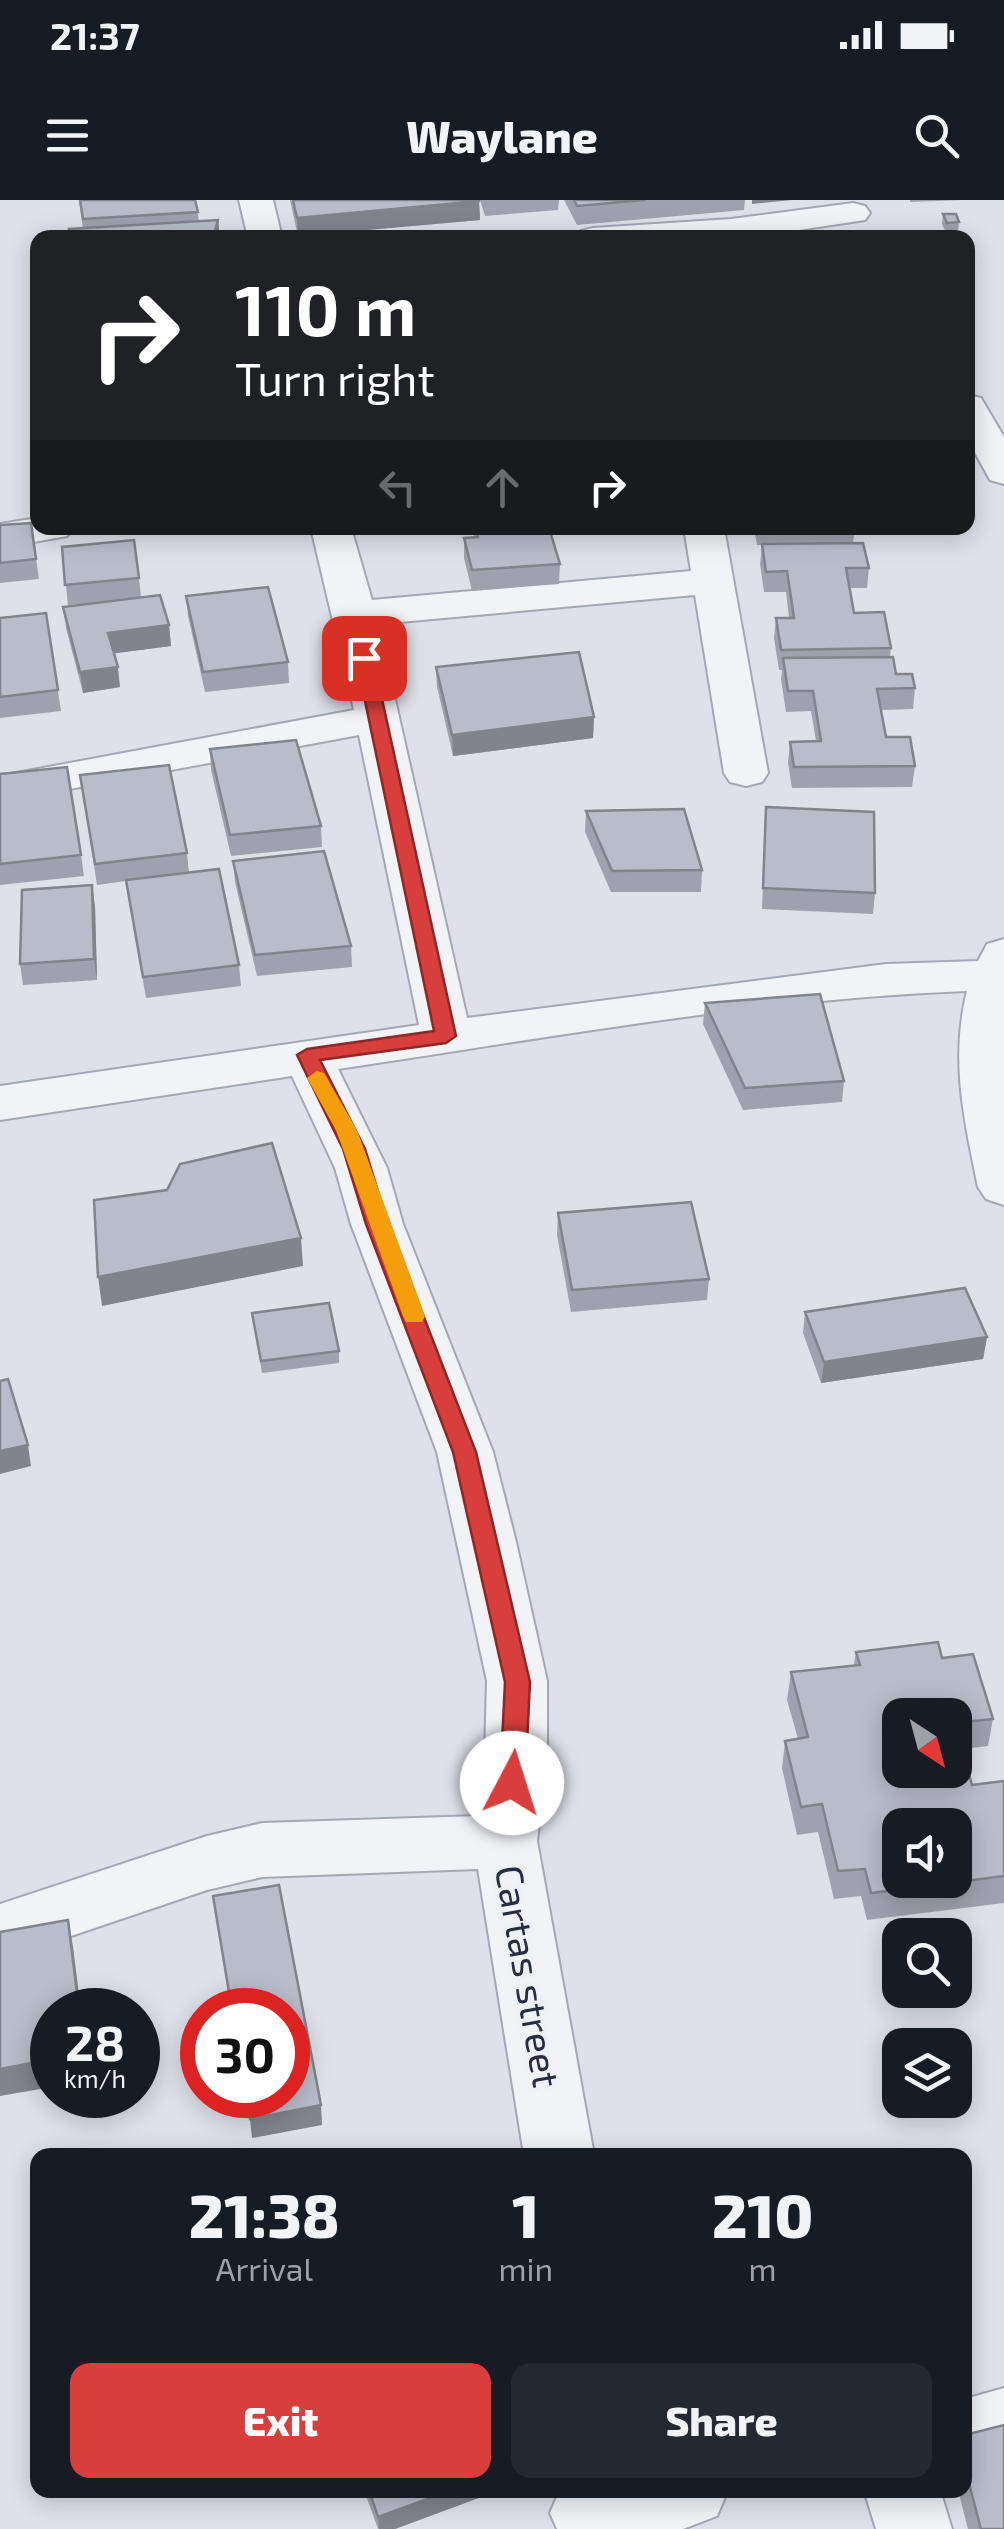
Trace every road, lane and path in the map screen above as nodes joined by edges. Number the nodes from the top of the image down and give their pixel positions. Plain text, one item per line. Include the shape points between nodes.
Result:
1 (256, 200) edge
2 (856, 217) edge
3 (263, 230) edge
4 (703, 230) edge
5 (975, 419) edge
6 (1004, 472) edge
7 (30, 531) edge
8 (334, 535) edge
9 (705, 535) edge
10 (0, 536) edge
11 (713, 580) junction
12 (355, 614) junction
13 (377, 719) junction
14 (746, 773) dead end
15 (0, 789) edge
16 (1000, 965) edge
17 (446, 1036) junction
18 (307, 1055) junction
19 (0, 1103) edge
20 (1004, 1187) edge
21 (506, 1841) junction
22 (0, 1932) edge
23 (557, 2148) edge
24 (1004, 2424) edge
25 (972, 2433) edge
26 (650, 2498) edge
27 (904, 2498) edge
28 (589, 2510) edge
29 (914, 2529) edge

1 - 3 street
2 - 4 street
5 - 6 street
7 - 10 street
8 - 12 street
9 - 11 street
11 - 12 street
11 - 14 street
12 - 13 street
13 - 15 street
13 - 17 street
16 - 17 street
16 - 20 street via 983,1020 982,1095
17 - 18 street
18 - 19 street
18 - 21 street, Cartas street via 356,1156 465,1452 517,1682
21 - 22 street via 262,1850
21 - 23 street, Cartas street
24 - 25 street
26 - 28 street
27 - 29 street

